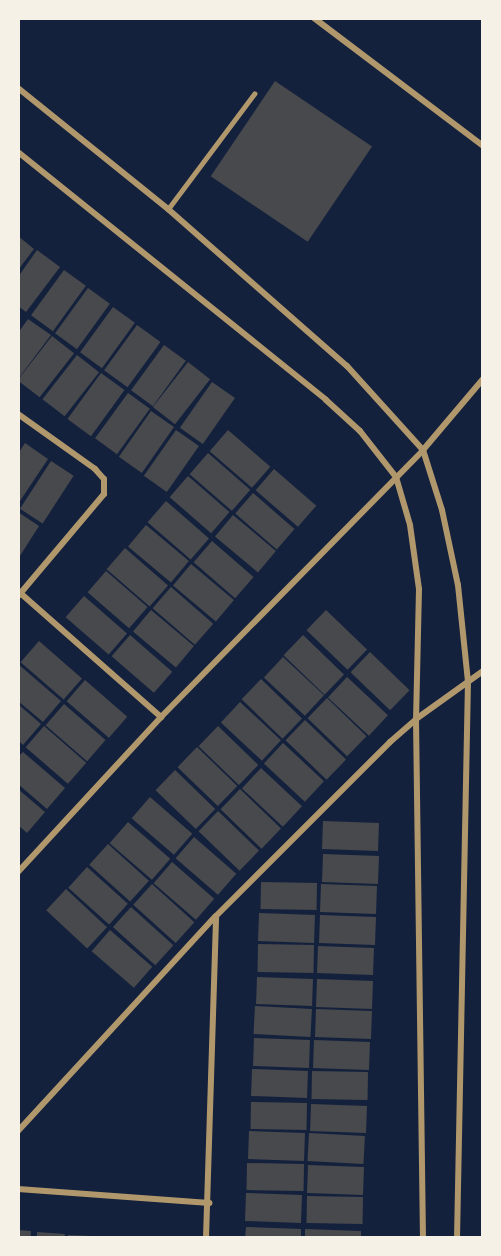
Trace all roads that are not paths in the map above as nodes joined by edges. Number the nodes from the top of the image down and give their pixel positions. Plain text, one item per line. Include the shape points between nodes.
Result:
1 (314, 18) edge
2 (18, 88) edge
3 (254, 94) dead end
4 (483, 146) edge
5 (18, 152) edge
6 (168, 209) junction
7 (483, 379) edge
8 (18, 414) edge
9 (423, 450) junction
10 (396, 477) junction
11 (19, 593) edge
12 (483, 671) edge
13 (468, 681) junction
14 (161, 717) junction
15 (416, 719) junction
16 (18, 872) edge
17 (216, 915) junction
18 (18, 1131) edge
19 (18, 1190) edge
20 (209, 1203) junction
21 (206, 1238) edge
22 (423, 1238) edge
23 (457, 1238) edge

1 - 4 street
2 - 6 street
3 - 6 lane
5 - 10 street via 326,400 360,431
6 - 9 street via 347,366
7 - 9 street
8 - 11 street via 95,468 104,479 104,494
9 - 10 street
9 - 13 street via 442,510 458,585
10 - 14 street
10 - 15 street via 410,525 420,589
11 - 14 street
12 - 13 street
13 - 15 street
13 - 23 street
14 - 16 street
15 - 17 street
15 - 22 street
17 - 18 street
17 - 20 street
19 - 20 street
20 - 21 street

